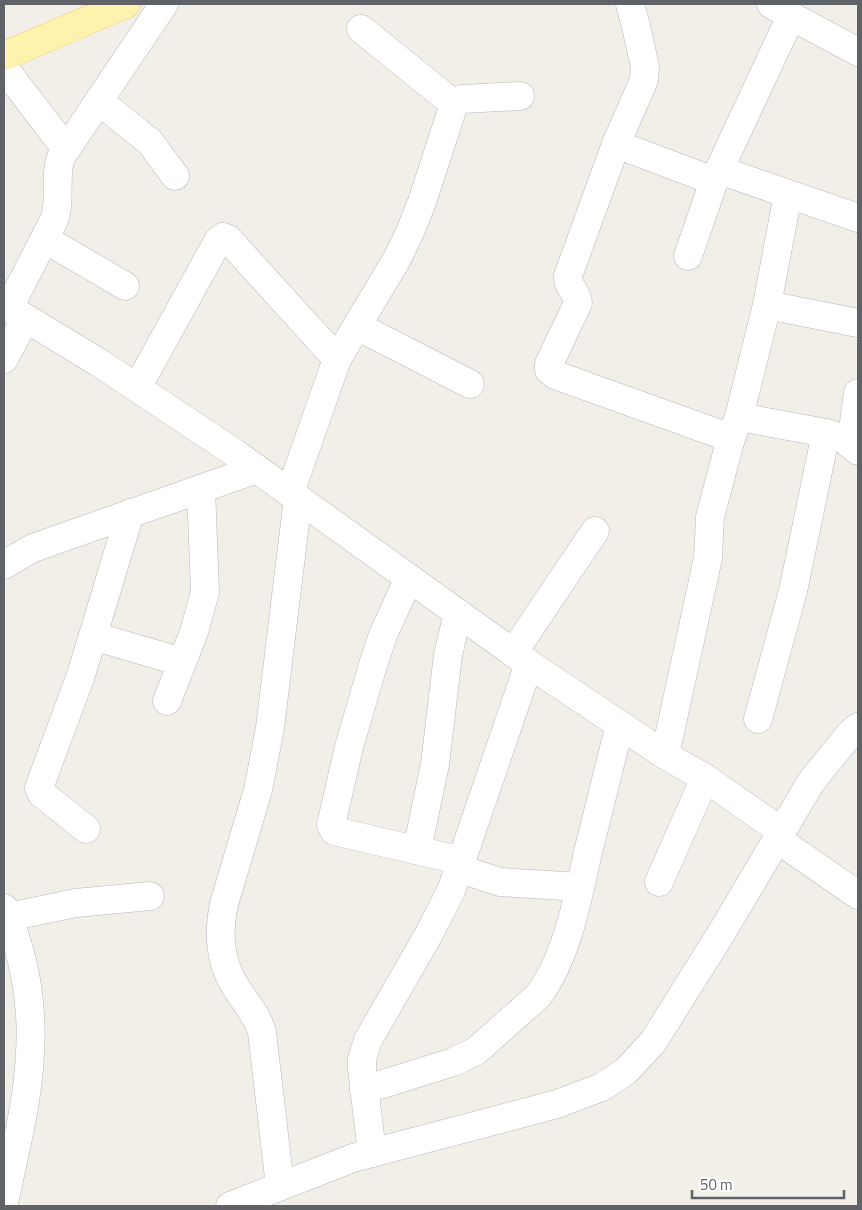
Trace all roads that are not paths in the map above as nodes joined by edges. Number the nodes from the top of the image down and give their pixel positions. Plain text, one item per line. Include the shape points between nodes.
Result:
1 (126, 4) edge
2 (164, 4) edge
3 (630, 4) edge
4 (781, 10) edge
5 (361, 29) dead end
6 (858, 52) edge
7 (4, 56) edge
8 (4, 68) edge
9 (520, 96) dead end
10 (99, 101) junction
11 (454, 104) junction
12 (616, 144) junction
13 (66, 149) junction
14 (175, 176) dead end
15 (717, 176) junction
16 (788, 194) junction
17 (858, 218) edge
18 (45, 239) junction
19 (688, 256) dead end
20 (125, 286) dead end
21 (767, 305) junction
22 (13, 310) edge
23 (858, 323) edge
24 (357, 326) junction
25 (4, 359) edge
26 (337, 359) junction
27 (470, 384) dead end
28 (137, 388) junction
29 (858, 392) edge
30 (735, 428) junction
31 (826, 433) junction
32 (855, 447) edge
33 (258, 469) junction
34 (201, 489) junction
35 (294, 496) junction
36 (130, 513) junction
37 (595, 530) dead end
38 (4, 565) edge
39 (409, 578) junction
40 (458, 613) junction
41 (93, 636) junction
42 (521, 659) junction
43 (182, 662) junction
44 (166, 701) dead end
45 (758, 719) dead end
46 (620, 725) junction
47 (858, 727) edge
48 (665, 755) junction
49 (704, 778) junction
50 (86, 829) dead end
51 (780, 835) junction
52 (418, 850) junction
53 (461, 865) junction
54 (659, 882) dead end
55 (580, 887) junction
56 (858, 895) edge
57 (150, 896) dead end
58 (6, 912) edge
59 (364, 1090) junction
60 (372, 1153) junction
61 (280, 1186) junction
62 (4, 1203) edge
63 (12, 1206) edge
64 (230, 1206) edge

1 - 7 main road
2 - 10 street
3 - 12 street via 646,67 642,86
4 - 6 street
4 - 15 street
5 - 11 street
8 - 13 street
9 - 11 street via 462,98
10 - 13 street
10 - 14 street via 150,142
11 - 24 street via 410,232
12 - 15 street
12 - 30 street via 568,276 568,284 576,293 578,303 549,370 554,375
13 - 18 street via 58,165 58,210
15 - 16 street
15 - 19 street
16 - 17 street
16 - 21 street
18 - 20 street
18 - 22 street
21 - 23 street
21 - 30 street
22 - 25 street
22 - 28 street
24 - 26 street
24 - 27 street
26 - 28 street via 228,239 222,237
26 - 35 street
28 - 33 street
29 - 32 street
30 - 31 street
30 - 48 street via 710,517 708,558
31 - 32 street
31 - 45 street via 793,591
33 - 34 street
33 - 35 street
34 - 36 street
34 - 43 street via 205,592
35 - 39 street
35 - 61 street via 270,728 258,790 224,904 220,930 226,970 255,1014 262,1032
36 - 38 street via 33,548
36 - 41 street
37 - 42 street
39 - 40 street
39 - 52 street via 383,635 349,747 331,826 334,830
40 - 42 street
40 - 52 street via 445,670 435,764
41 - 43 street
41 - 50 street via 39,788 42,794
42 - 46 street
42 - 53 street
43 - 44 street
46 - 48 street
46 - 55 street
47 - 51 street via 811,782
48 - 49 street
49 - 51 street
49 - 54 street
51 - 56 street
51 - 60 street via 653,1042 626,1071 602,1087 557,1104
52 - 53 street
53 - 55 street via 500,882
53 - 59 street via 429,934 368,1040 362,1059
55 - 59 street via 554,971 538,996 476,1051 453,1062
57 - 58 street
58 - 62 street via 24,969 30,1007 30,1053 25,1097
59 - 60 street
60 - 61 street
61 - 64 street
62 - 63 street

